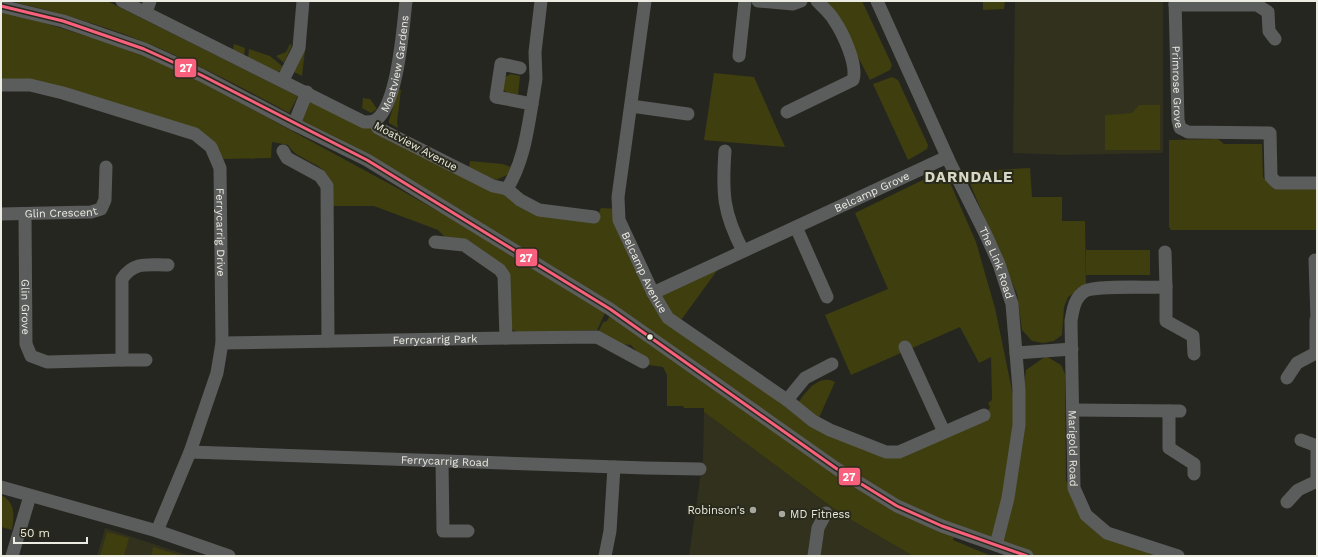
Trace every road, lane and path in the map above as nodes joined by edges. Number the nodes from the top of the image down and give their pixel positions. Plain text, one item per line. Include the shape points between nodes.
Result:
1 (122, 1) edge
2 (303, 1) edge
3 (406, 1) edge
4 (541, 1) edge
5 (645, 1) edge
6 (744, 1) edge
7 (758, 1) edge
8 (801, 1) edge
9 (817, 1) edge
10 (877, 1) edge
11 (1175, 3) edge
12 (1, 6) edge
13 (148, 7) edge
14 (1275, 40) dead end
15 (738, 56) dead end
16 (520, 68) dead end
17 (283, 80) junction
18 (1, 85) edge
19 (307, 92) junction
20 (532, 104) junction
21 (631, 106) junction
22 (787, 112) dead end
23 (688, 114) dead end
24 (374, 121) junction
25 (294, 124) junction
26 (283, 151) dead end
27 (725, 151) dead end
28 (947, 157) junction
29 (106, 167) dead end
30 (1317, 183) edge
31 (507, 189) junction
32 (1, 214) edge
33 (25, 214) junction
34 (594, 217) dead end
35 (796, 227) junction
36 (435, 242) dead end
37 (744, 251) junction
38 (1165, 252) dead end
39 (1314, 260) dead end
40 (168, 265) dead end
41 (1166, 287) junction
42 (653, 292) junction
43 (827, 297) dead end
44 (1316, 320) edge
45 (506, 338) junction
46 (328, 341) junction
47 (222, 344) junction
48 (905, 346) dead end
49 (1072, 350) junction
50 (1016, 353) junction
51 (1194, 354) dead end
52 (122, 360) junction
53 (146, 360) dead end
54 (643, 362) dead end
55 (832, 364) dead end
56 (1287, 378) dead end
57 (787, 400) junction
58 (1073, 410) junction
59 (984, 415) dead end
60 (944, 432) junction
61 (1301, 440) dead end
62 (1317, 446) edge
63 (190, 452) junction
64 (442, 461) junction
65 (614, 467) junction
66 (700, 469) dead end
67 (1194, 474) dead end
68 (1, 486) edge
69 (30, 496) junction
70 (1287, 502) dead end
71 (826, 513) dead end
72 (157, 530) junction
73 (468, 531) dead end
74 (996, 546) junction
75 (12, 556) edge
76 (229, 556) edge
77 (605, 556) edge
78 (814, 556) edge
79 (1027, 556) edge
80 (1178, 556) edge

1 - 13 street, Moatview Avenue
2 - 17 street via 299,48
3 - 24 street, Moatview Gardens via 394,85 389,102
4 - 20 street
5 - 21 street, Belcamp Avenue
6 - 15 street
7 - 8 street via 793,4
9 - 22 street via 834,20 854,62 853,80
10 - 28 street, The Link Road
11 - 14 street, Primrose Grove via 1257,4 1268,12 1269,31
11 - 30 street, Primrose Grove via 1180,128 1188,132 1270,133 1271,176 1277,183
12 - 25 street via 63,21 144,49 201,74
13 - 17 street, Moatview Avenue
16 - 20 street via 501,64 496,96
17 - 19 street, Moatview Avenue
18 - 47 street, Ferrycarrig Drive via 30,85 63,93 195,134 211,147 220,168
19 - 24 street, Moatview Avenue via 364,122
19 - 25 street
20 - 31 street via 522,155
21 - 23 street
21 - 42 street, Belcamp Avenue via 618,196 619,220
24 - 31 street, Moatview Avenue via 381,129 493,186
25 - 74 street via 373,163 604,305 838,469 897,506
26 - 46 street via 287,158 320,176 327,186
27 - 37 street via 722,184 725,208
28 - 35 street, Belcamp Grove
28 - 50 street, The Link Road via 999,264 1012,304
29 - 33 street, Glin Crescent via 105,200 101,209 91,212
31 - 34 street, Moatview Avenue via 539,210
32 - 33 street, Glin Crescent
33 - 52 street, Glin Grove via 26,344 31,356 47,362
35 - 37 street, Belcamp Grove
35 - 43 street
36 - 45 street via 464,245 500,270 504,276
37 - 42 street, Belcamp Grove
38 - 41 street
39 - 44 street
40 - 52 street via 135,266 127,270 122,279
41 - 49 street, Marigold Road via 1097,288 1085,291 1074,304 1071,321
41 - 51 street via 1166,321 1193,336
42 - 57 street, Belcamp Avenue via 668,318
44 - 56 street via 1316,353 1297,363
45 - 46 street, Ferrycarrig Park
45 - 54 street, Ferrycarrig Park via 597,337
46 - 47 street, Ferrycarrig Park
47 - 63 street, Ferrycarrig Drive via 217,373
48 - 60 street
49 - 50 street
49 - 58 street, Marigold Road
50 - 74 street, The Link Road via 1019,425 1008,498
52 - 53 street, Glin Grove
55 - 57 street via 805,378
57 - 60 street, Belcamp Avenue via 830,430 886,452 899,452
58 - 67 street via 1174,411 1169,448 1194,464
58 - 80 street, Marigold Road via 1074,488 1086,515 1108,533
59 - 60 street, Belcamp Avenue
61 - 62 street
62 - 70 street via 1317,481 1298,490
63 - 64 street, Ferrycarrig Road
63 - 72 street, Ferrycarrig Drive
64 - 65 street, Ferrycarrig Road
64 - 73 street via 442,531
65 - 66 street, Ferrycarrig Road
65 - 77 street via 610,531
68 - 69 street
69 - 72 street
69 - 75 street
71 - 78 street via 818,528
72 - 76 street
74 - 79 street

